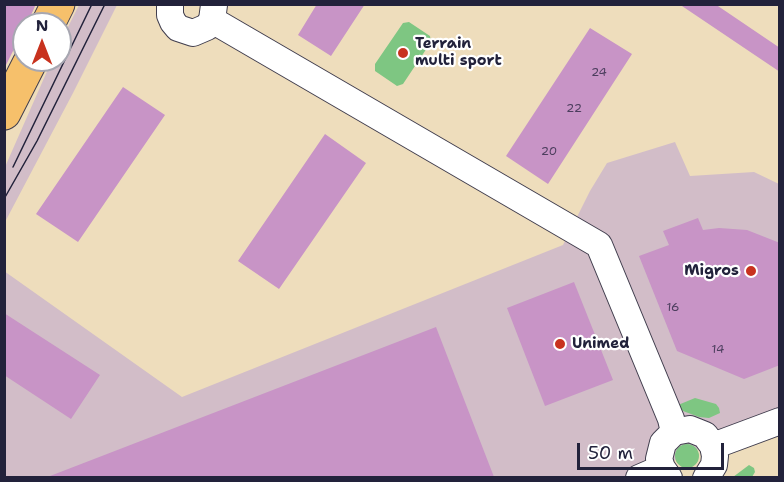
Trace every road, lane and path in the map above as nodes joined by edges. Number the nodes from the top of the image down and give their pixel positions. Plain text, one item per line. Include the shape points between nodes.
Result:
1 (170, 4) edge
2 (213, 12) edge
3 (24, 72) edge
4 (4, 113) edge
5 (780, 421) edge
6 (674, 432) junction
7 (713, 446) junction
8 (657, 474) edge
9 (706, 477) edge

1 - 2 street via 173,22 193,33 207,27
2 - 6 street via 599,245
3 - 4 main road
5 - 7 street
6 - 7 street via 698,431
6 - 8 street via 663,443
7 - 9 street via 714,465

